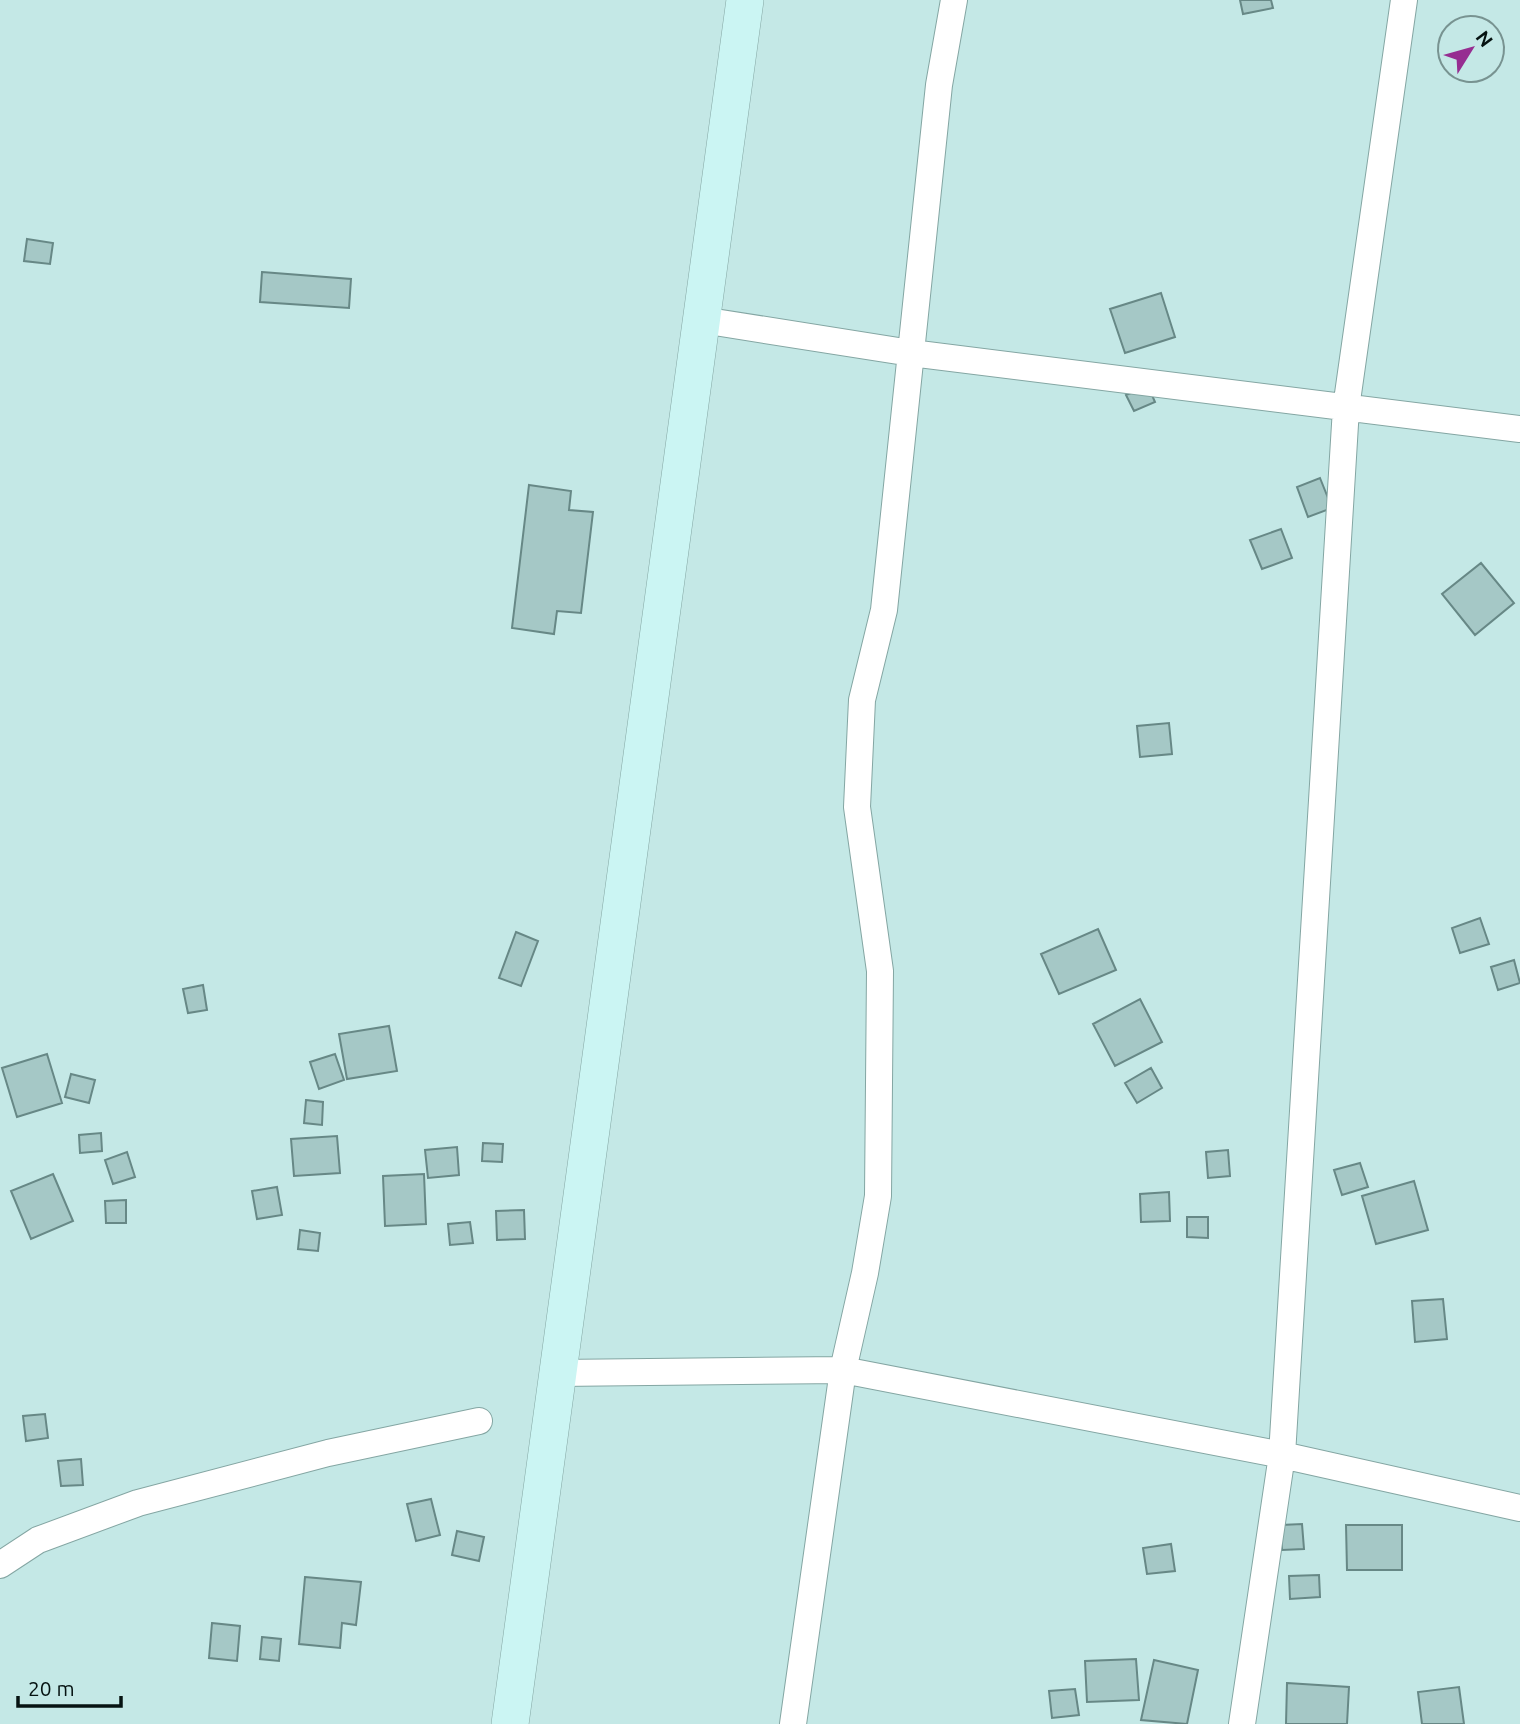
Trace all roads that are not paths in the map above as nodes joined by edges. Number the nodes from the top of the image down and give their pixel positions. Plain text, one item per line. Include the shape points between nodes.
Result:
1 (745, 0) edge
2 (954, 0) edge
3 (1404, 0) edge
4 (702, 320) junction
5 (911, 354) junction
6 (1346, 408) junction
7 (1520, 429) edge
8 (843, 1370) junction
9 (558, 1373) junction
10 (478, 1421) dead end
11 (1282, 1455) junction
12 (1520, 1508) edge
13 (0, 1565) edge
14 (510, 1724) edge
15 (793, 1724) edge
16 (1242, 1724) edge

1 - 4 main road
2 - 5 street via 939,85
3 - 6 street
4 - 5 street
4 - 9 main road
5 - 6 street
5 - 8 street via 884,610 862,700 857,807 880,971 878,1196
6 - 7 street
6 - 11 street
8 - 9 street
8 - 11 street
8 - 15 street
9 - 14 main road
10 - 13 street via 328,1453 138,1503 38,1540
11 - 12 street
11 - 16 street

